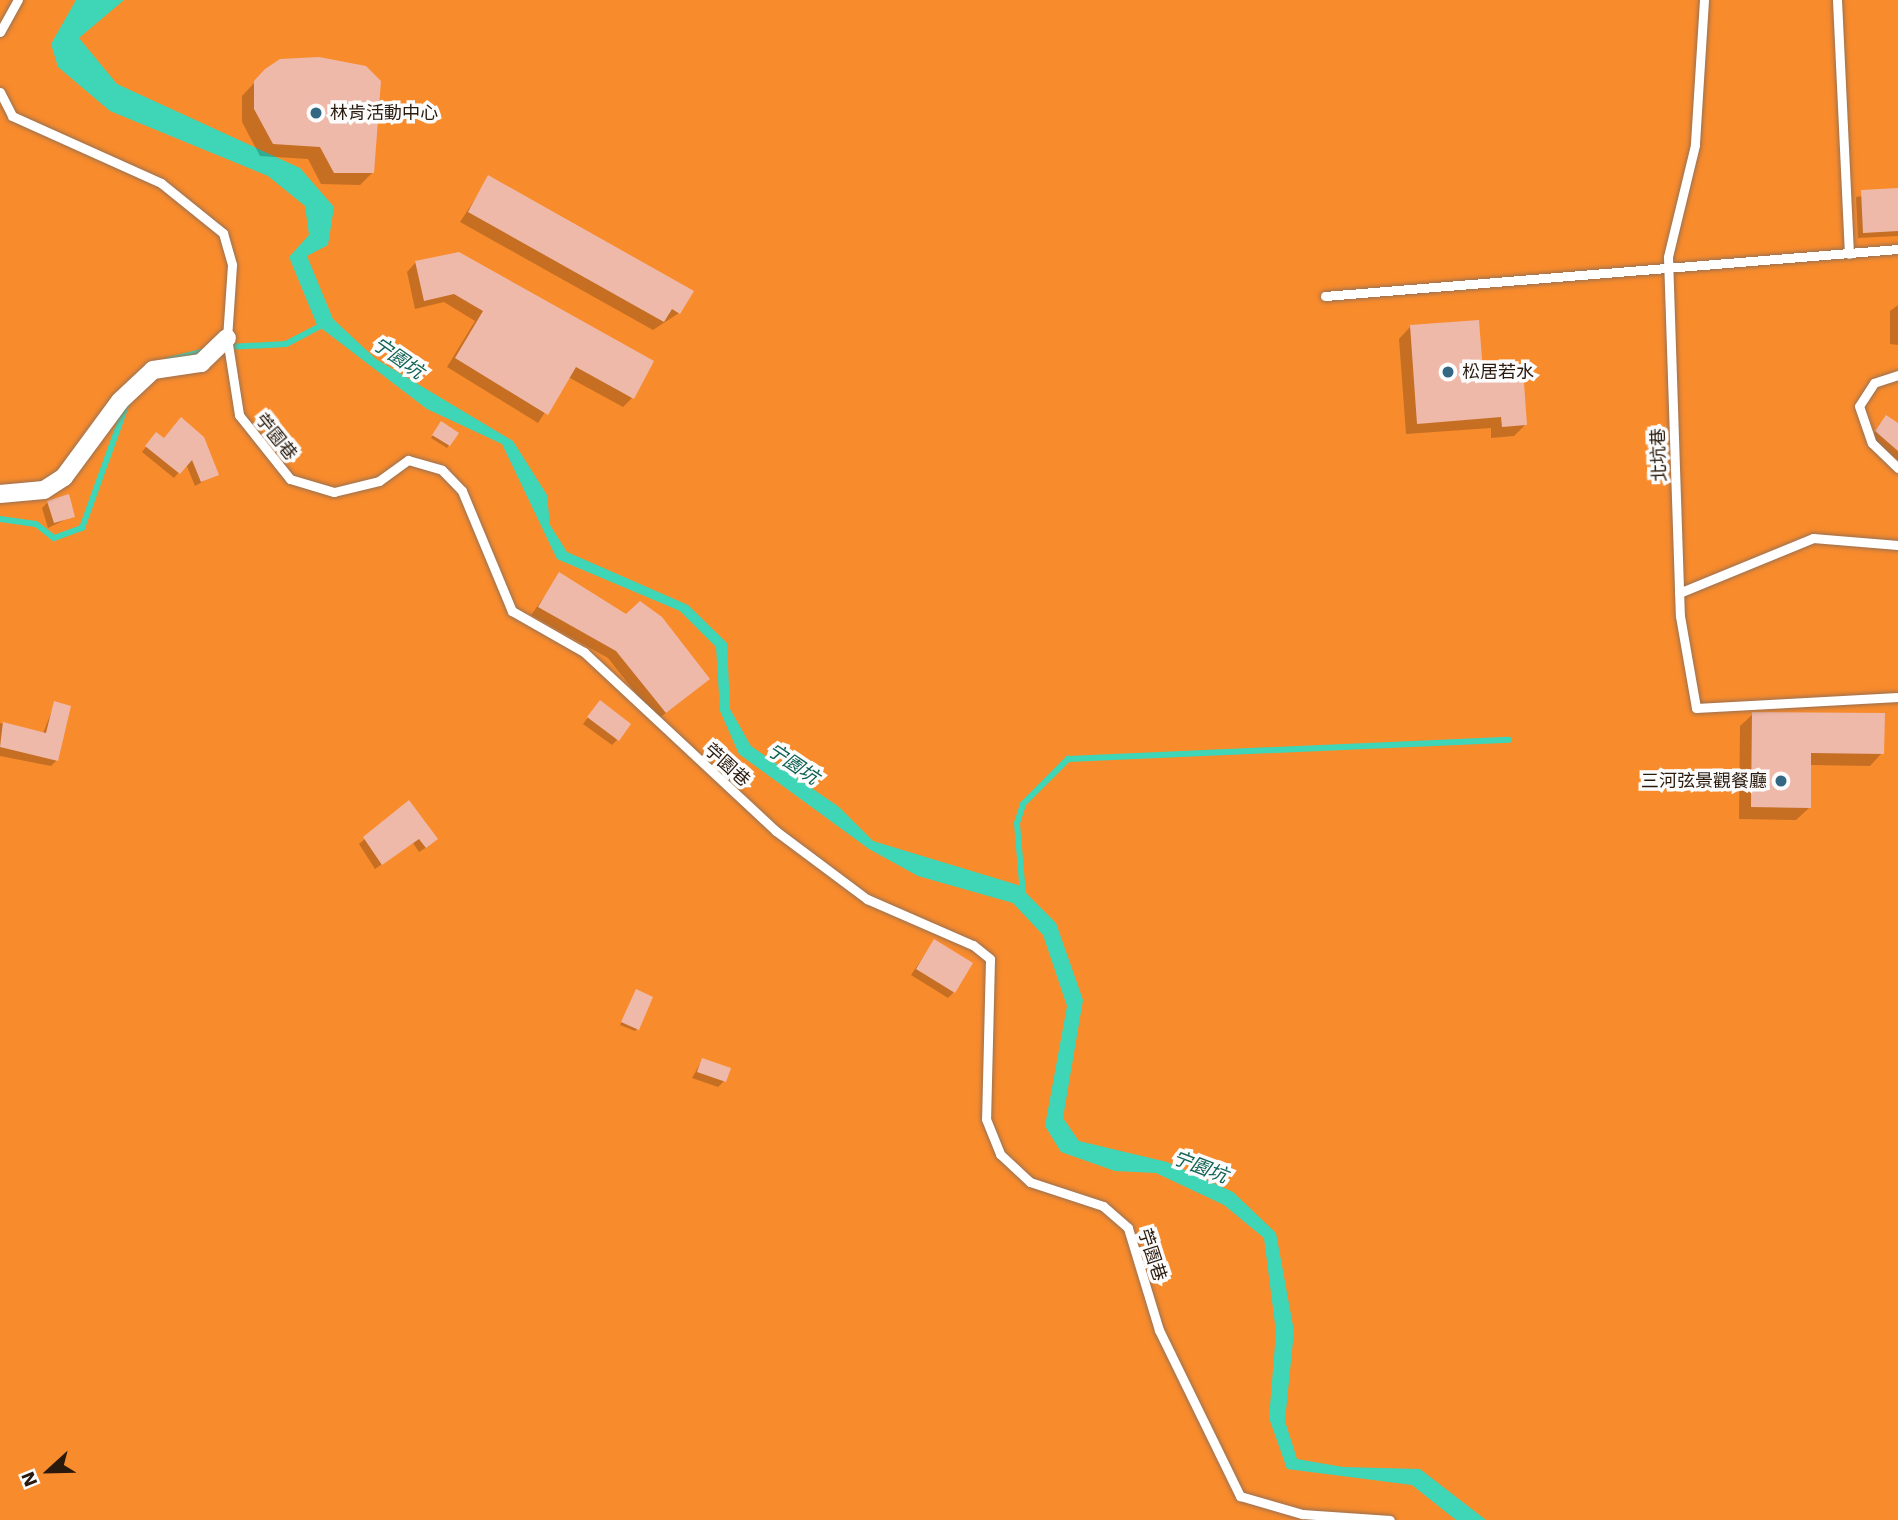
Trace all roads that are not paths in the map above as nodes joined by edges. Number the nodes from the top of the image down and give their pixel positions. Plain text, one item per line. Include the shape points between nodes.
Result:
1 (18, 0) edge
2 (1704, 0) edge
3 (1837, 0) edge
4 (0, 32) edge
5 (0, 92) edge
6 (1898, 249) edge
7 (1849, 254) junction
8 (1668, 271) junction
9 (1325, 296) dead end
10 (227, 338) junction
11 (1898, 375) edge
12 (1898, 468) edge
13 (0, 494) edge
14 (1898, 545) edge
15 (1679, 593) junction
16 (1898, 697) edge
17 (1390, 1520) edge

1 - 4 lane
2 - 8 lane, 北坑巷 via 1695,145
3 - 7 lane
5 - 10 lane, 苧園巷 via 12,116 161,183 223,233 232,265
6 - 7 lane
7 - 8 lane
8 - 9 lane
8 - 15 lane, 北坑巷
10 - 13 street via 201,363 153,370 120,401 64,477 44,490
10 - 17 lane, 苧園巷 via 239,415 289,479 334,492 379,481 408,460 442,470 462,491 512,611 584,652 776,831 867,899 973,945 990,959 986,1119 1000,1154 1030,1181 1103,1206 1128,1228 1159,1330 1240,1496 1302,1514
11 - 12 lane via 1874,383 1859,406 1872,443
14 - 15 lane via 1813,538
15 - 16 lane, 北坑巷 via 1696,708

